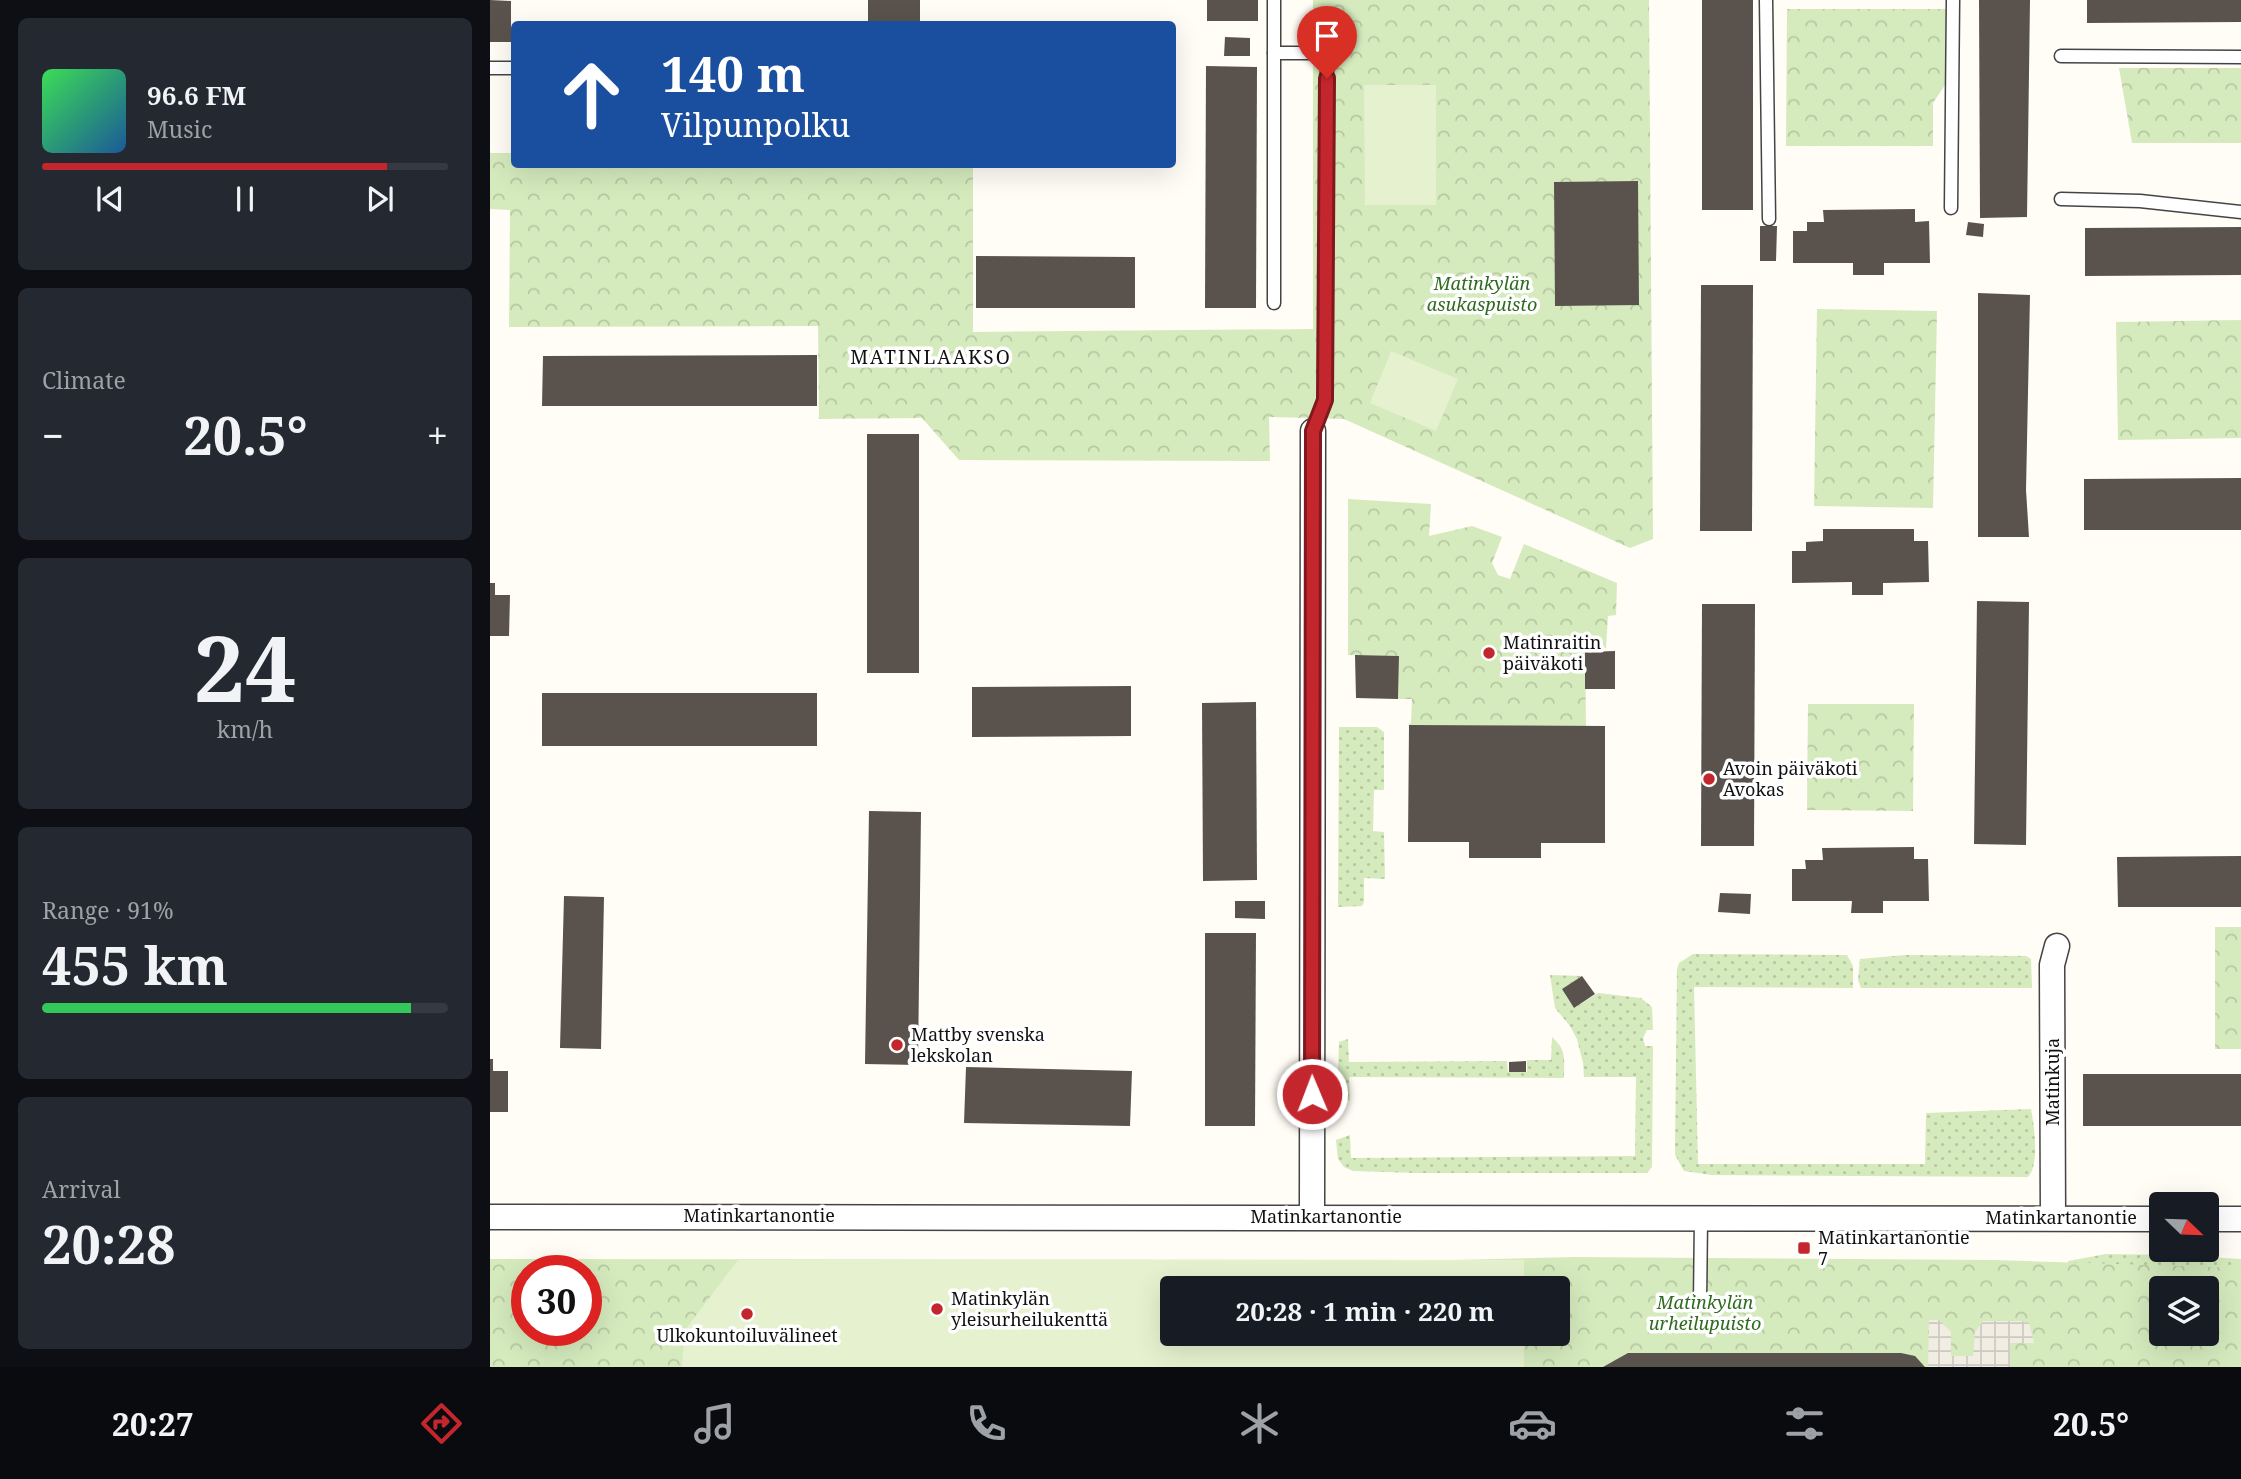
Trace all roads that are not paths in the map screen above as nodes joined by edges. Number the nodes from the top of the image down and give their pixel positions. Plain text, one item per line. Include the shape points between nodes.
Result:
1 (1274, 0) edge
2 (1766, 0) edge
3 (1953, 0) edge
4 (1274, 53) junction
5 (2061, 56) dead end
6 (2241, 57) edge
7 (490, 68) edge
8 (511, 68) edge
9 (2061, 199) dead end
10 (1951, 208) dead end
11 (2241, 212) edge
12 (1769, 219) dead end
13 (1274, 303) dead end
14 (1313, 431) joint
15 (2057, 946) dead end
16 (490, 1217) edge
17 (1312, 1217) junction
18 (1702, 1218) junction
19 (2053, 1218) junction
20 (2149, 1219) edge
21 (2219, 1219) edge
22 (2240, 1220) edge
23 (1700, 1304) dead end

1 - 4 lane
2 - 12 lane
3 - 10 lane
4 - 13 lane
4 - 14 lane via 1327,53 1325,400
5 - 6 lane
7 - 8 lane
9 - 11 lane via 2140,201
14 - 17 street
15 - 19 street, Matinkuja via 2052,965
16 - 17 street, Matinkartanontie
17 - 18 street, Matinkartanontie
18 - 19 street, Matinkartanontie
18 - 23 lane
19 - 20 street, Matinkartanontie
21 - 22 street

